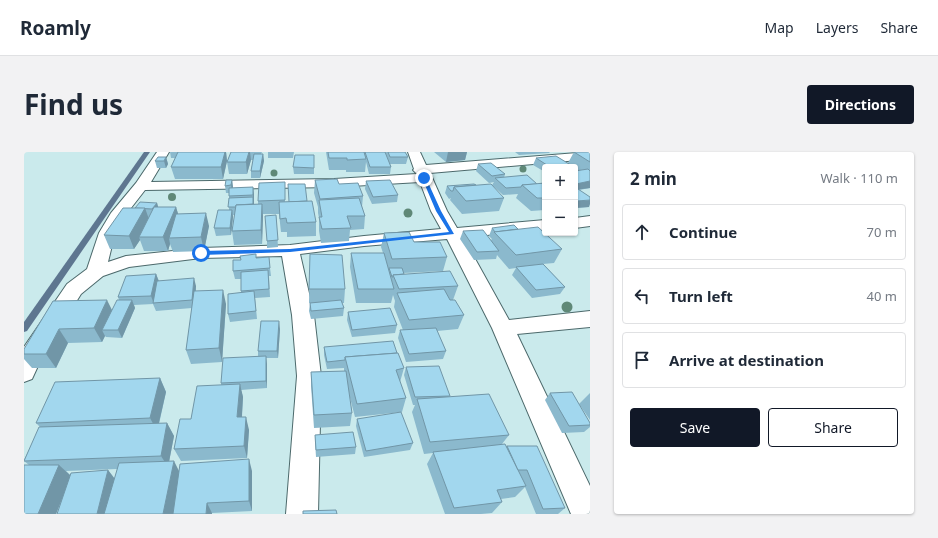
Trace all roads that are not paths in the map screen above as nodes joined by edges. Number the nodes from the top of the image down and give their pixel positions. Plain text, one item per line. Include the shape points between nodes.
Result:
1 (163, 152) edge
2 (590, 155) edge
3 (419, 167) edge
4 (141, 186) junction
5 (590, 221) edge
6 (578, 223) edge
7 (542, 225) edge
8 (452, 233) junction
9 (290, 250) junction
10 (96, 272) junction
11 (590, 319) edge
12 (503, 328) junction
13 (24, 372) edge
14 (302, 514) edge
15 (587, 514) edge

1 - 4 street
2 - 3 street
3 - 4 street via 334,182
3 - 8 street via 438,211
4 - 10 street via 107,233
5 - 6 street
7 - 8 street
8 - 9 street
8 - 12 street
9 - 10 street via 201,253 126,262
9 - 14 street via 303,315 309,376
10 - 13 street via 74,289 32,353
11 - 12 street
12 - 15 street

